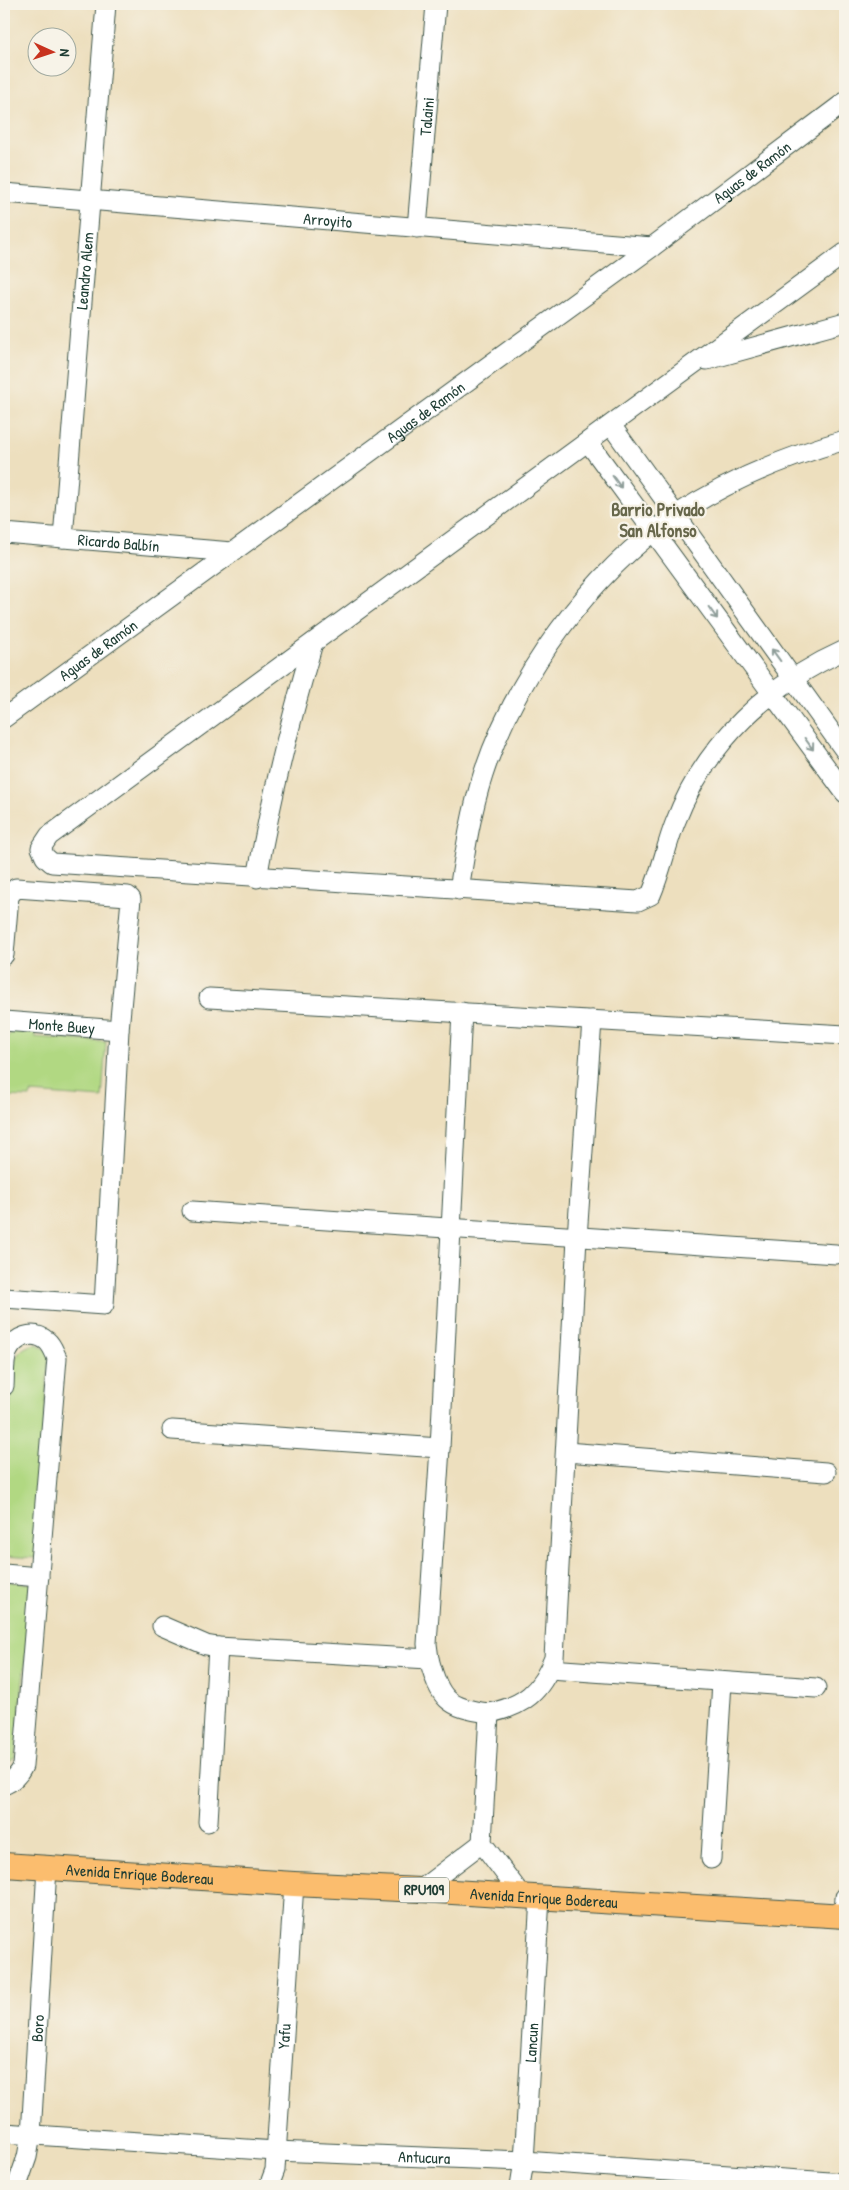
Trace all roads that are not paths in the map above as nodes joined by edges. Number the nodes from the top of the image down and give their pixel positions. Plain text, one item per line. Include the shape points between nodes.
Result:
1 (106, 4) edge
2 (436, 4) edge
3 (845, 102) edge
4 (4, 194) edge
5 (90, 201) junction
6 (417, 228) junction
7 (652, 247) junction
8 (845, 253) edge
9 (845, 322) edge
10 (694, 363) junction
11 (611, 425) junction
12 (845, 440) edge
13 (588, 442) junction
14 (676, 515) junction
15 (653, 532) junction
16 (4, 533) edge
17 (63, 538) junction
18 (232, 552) junction
19 (313, 644) junction
20 (845, 650) edge
21 (792, 678) junction
22 (772, 693) junction
23 (4, 718) edge
24 (845, 752) edge
25 (845, 793) edge
26 (258, 878) junction
27 (459, 890) junction
28 (4, 955) edge
29 (209, 998) dead end
30 (462, 1012) junction
31 (592, 1020) junction
32 (4, 1021) edge
33 (119, 1030) junction
34 (845, 1035) edge
35 (192, 1211) dead end
36 (451, 1229) junction
37 (577, 1238) junction
38 (836, 1254) dead end
39 (4, 1298) edge
40 (4, 1386) edge
41 (172, 1430) dead end
42 (440, 1448) junction
43 (566, 1452) junction
44 (826, 1472) dead end
45 (4, 1574) edge
46 (39, 1577) junction
47 (162, 1626) dead end
48 (218, 1647) junction
49 (429, 1659) junction
50 (550, 1669) junction
51 (722, 1682) junction
52 (816, 1688) dead end
53 (489, 1714) junction
54 (4, 1785) edge
55 (208, 1822) dead end
56 (482, 1843) junction
57 (711, 1859) dead end
58 (4, 1865) edge
59 (47, 1868) junction
60 (294, 1884) junction
61 (420, 1890) junction
62 (531, 1897) junction
63 (845, 1910) edge
64 (4, 2133) edge
65 (31, 2135) junction
66 (276, 2151) junction
67 (524, 2161) junction
68 (780, 2183) edge
69 (845, 2183) edge
70 (17, 2186) edge
71 (269, 2186) edge
72 (520, 2186) edge

1 - 5 street, Leandro Alem
2 - 6 street, Talaini
3 - 7 street, Aguas de Ramón
4 - 5 street, Arroyito
5 - 6 street, Arroyito
5 - 17 street, Leandro Alem
6 - 7 street, Arroyito
7 - 18 street, Aguas de Ramón
8 - 10 street
9 - 10 street
10 - 11 street
11 - 13 street
11 - 14 street
12 - 14 street via 771,465
13 -> 15 street
13 - 19 street
14 - 15 street
21 -> 14 street
15 -> 22 street
15 - 27 street via 611,570 584,601 535,666 514,703 483,776
16 - 17 street, Ricardo Balbín
17 - 18 street, Ricardo Balbín
18 - 23 street, Aguas de Ramón
19 - 26 street via 290,722
19 - 26 street via 49,836 41,848 52,863
20 - 21 street
21 - 22 street
21 - 24 street
22 -> 25 street
22 - 27 street via 718,746 694,780 675,823 654,887 644,900
26 - 27 street
28 - 33 street via 9,896 16,888 128,896 131,899
29 - 30 street
30 - 31 street
30 - 36 street
31 - 34 street
31 - 37 street
32 - 33 street, Monte Buey
33 - 39 street via 104,1305
35 - 36 street
36 - 37 street
36 - 42 street
37 - 38 street
37 - 43 street
40 - 46 street via 6,1354 12,1344 20,1337 34,1335 46,1340 57,1358
41 - 42 street
42 - 49 street via 427,1644
43 - 44 street
43 - 50 street via 554,1658
45 - 46 street
46 - 54 street via 23,1766 17,1776
47 - 48 street
48 - 49 street
48 - 55 street
49 - 53 street via 441,1693 451,1704 467,1711
50 - 51 street
50 - 53 street via 525,1699 511,1709
51 - 52 street
51 - 57 street
53 - 56 street
56 - 61 street
56 - 62 street
58 - 59 main road, Avenida Enrique Bodereau / RPU109
59 - 60 main road, Avenida Enrique Bodereau / RPU109
59 - 65 street, Boro
60 - 61 main road, Avenida Enrique Bodereau / RPU109
60 - 66 street, Yafu
61 - 62 main road, Avenida Enrique Bodereau / RPU109
62 - 63 main road, Avenida Enrique Bodereau / RPU109
62 - 67 street, Lancun
64 - 65 street, Antucura
65 - 66 street, Antucura
65 - 70 street, Boro
66 - 67 street, Antucura
66 - 71 street, Yafu via 275,2170
67 - 68 street, Antucura
67 - 72 street, Lancun
68 - 69 street, Antucura

